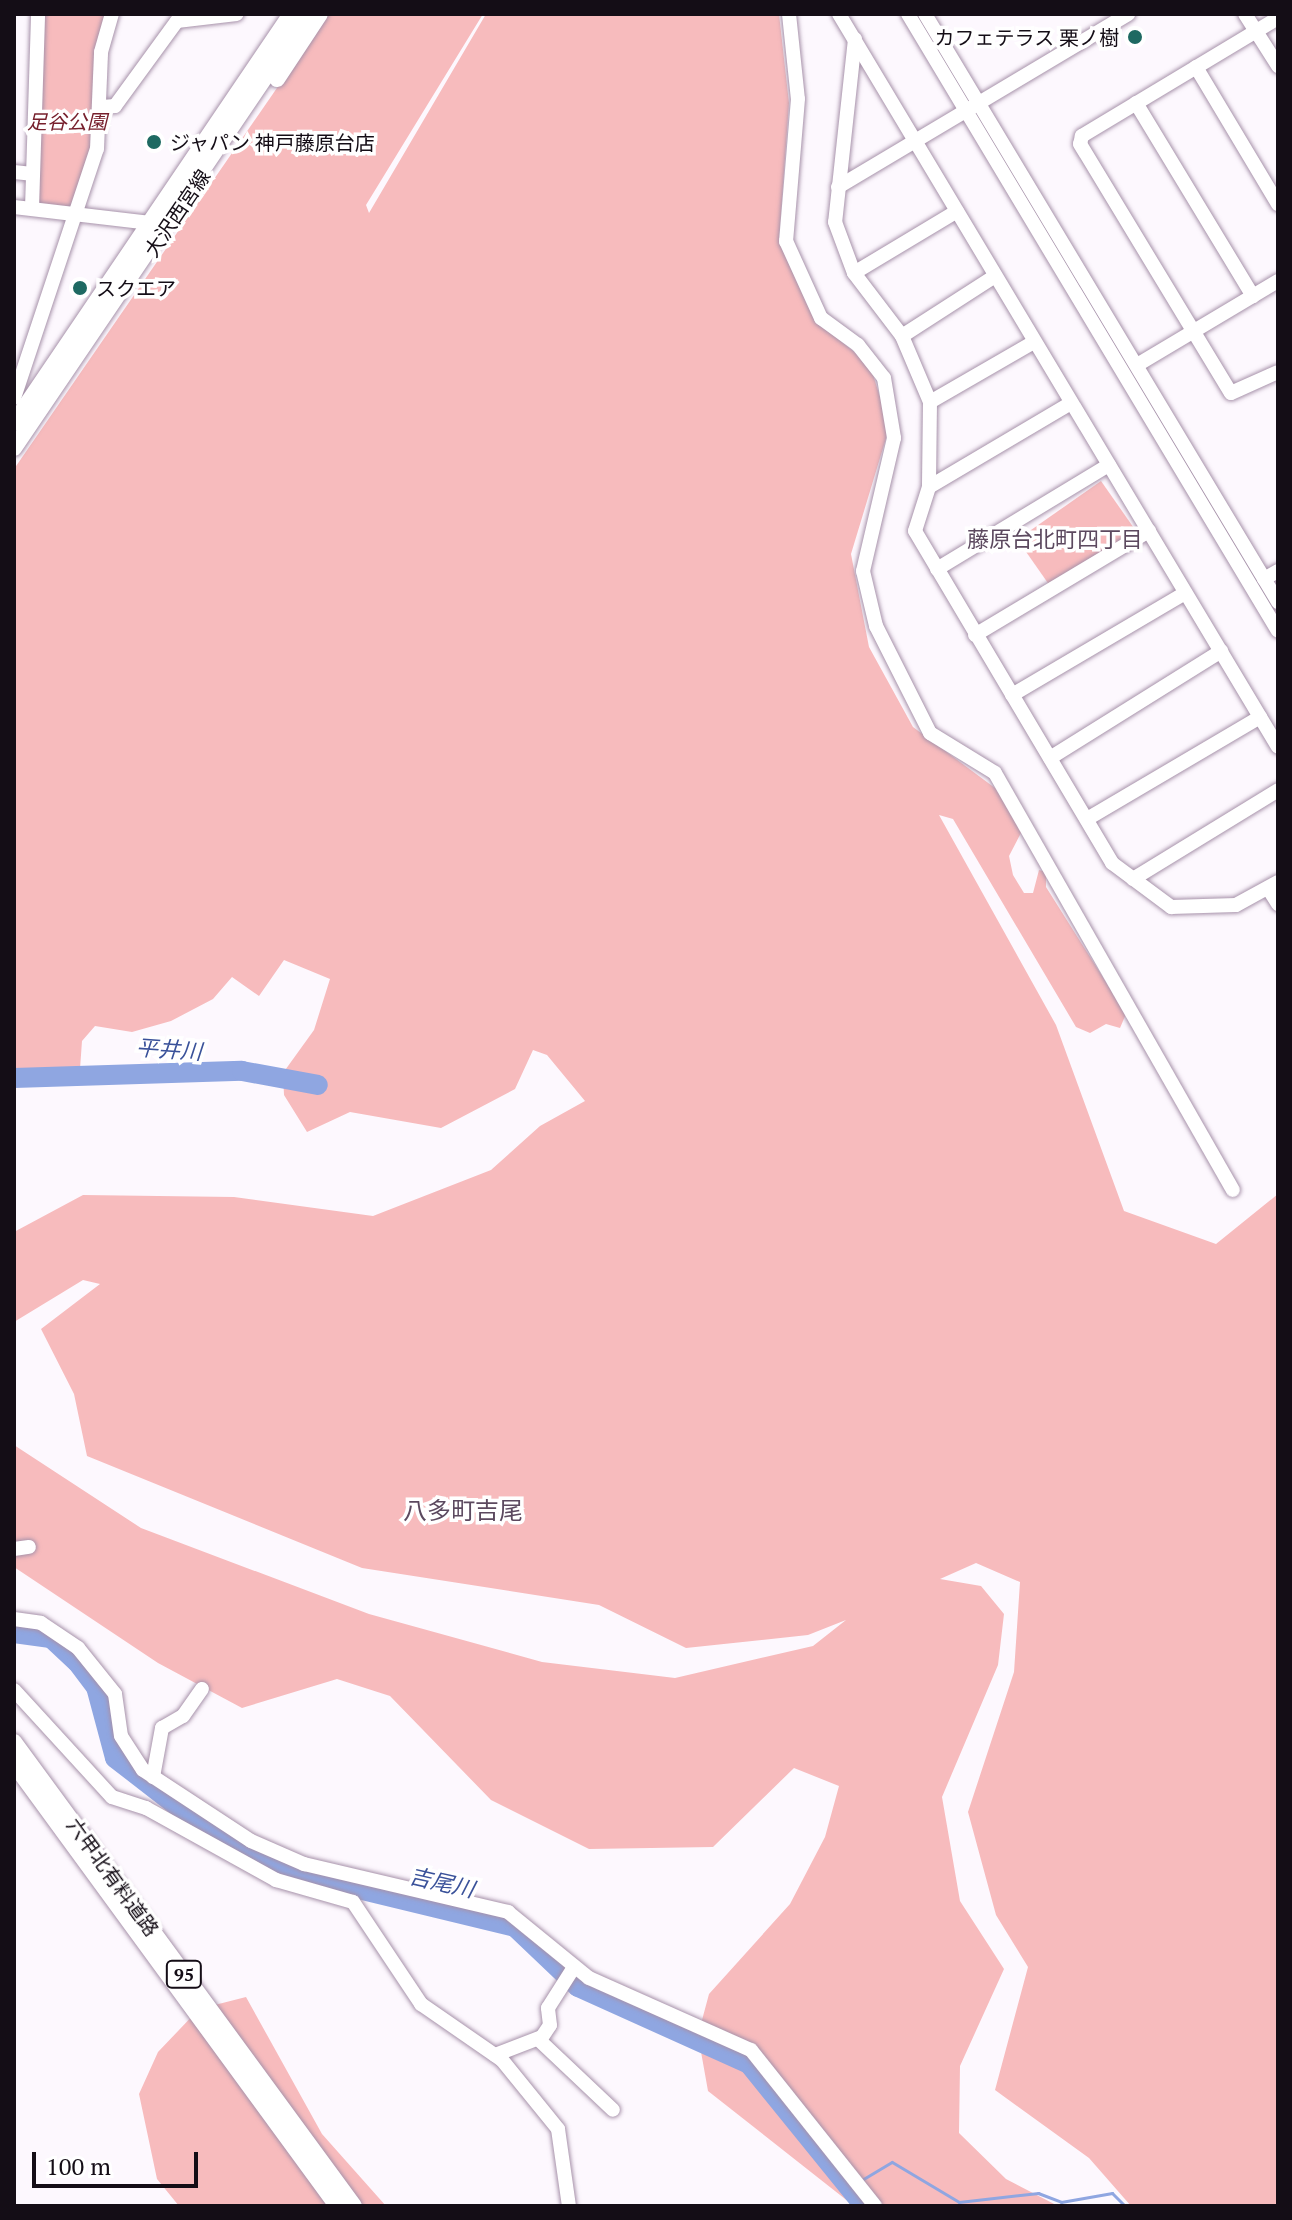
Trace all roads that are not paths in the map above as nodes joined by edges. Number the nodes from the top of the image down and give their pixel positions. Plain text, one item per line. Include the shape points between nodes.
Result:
1 (38, 14) edge
2 (112, 14) edge
3 (237, 14) edge
4 (283, 14) edge
5 (291, 14) edge
6 (308, 14) edge
7 (320, 14) edge
8 (789, 14) edge
9 (839, 14) edge
10 (908, 14) edge
11 (925, 14) edge
12 (1128, 14) edge
13 (1245, 14) edge
14 (1278, 18) edge
15 (1256, 31) junction
16 (855, 39) junction
17 (1278, 66) edge
18 (1196, 67) junction
19 (244, 101) junction
20 (1136, 103) junction
21 (102, 107) junction
22 (973, 107) junction
23 (916, 142) junction
24 (14, 172) edge
25 (32, 174) junction
26 (838, 187) junction
27 (1278, 204) edge
28 (14, 207) edge
29 (32, 208) junction
30 (957, 211) junction
31 (77, 214) junction
32 (160, 224) junction
33 (854, 273) junction
34 (995, 276) junction
35 (1278, 281) edge
36 (1253, 296) junction
37 (1193, 333) junction
38 (902, 336) junction
39 (1034, 342) junction
40 (1137, 365) junction
41 (1278, 372) edge
42 (14, 398) edge
43 (930, 402) junction
44 (1071, 403) junction
45 (14, 423) edge
46 (14, 448) edge
47 (1109, 465) junction
48 (929, 487) junction
49 (1149, 531) junction
50 (937, 569) junction
51 (1278, 571) edge
52 (1264, 579) junction
53 (1185, 593) junction
54 (1278, 602) edge
55 (1278, 631) edge
56 (975, 635) junction
57 (1221, 651) junction
58 (1012, 695) junction
59 (1260, 717) junction
60 (1278, 747) edge
61 (1050, 758) junction
62 (1278, 790) edge
63 (1087, 819) junction
64 (1133, 879) junction
65 (1273, 885) edge
66 (1278, 904) edge
67 (1233, 1190) dead end
68 (14, 1619) edge
69 (202, 1689) dead end
70 (14, 1690) edge
71 (14, 1742) edge
72 (14, 1764) edge
73 (153, 1777) junction
74 (362, 1879) junction
75 (356, 1900) junction
76 (574, 1967) junction
77 (538, 2039) junction
78 (495, 2055) junction
79 (613, 2110) dead end
80 (337, 2206) edge
81 (354, 2206) edge
82 (569, 2206) edge
83 (875, 2206) edge

1 - 25 street
2 - 21 street via 101,52
3 - 21 street via 177,21 115,106
4 - 19 main road
5 - 19 main road, 大沢西宮線
6 - 19 main road, 大沢西宮線
7 - 19 main road via 290,63
8 - 67 street via 798,99 786,241 821,318 858,345 884,378 894,438 863,571 876,626 930,733 995,773
9 - 16 street
10 - 22 street
11 - 22 street
12 - 22 street
13 - 15 street
14 - 15 street
15 - 17 street
15 - 18 street
16 - 23 street
16 - 26 street
18 - 20 street
18 - 27 street
19 - 32 main road, 大沢西宮線
20 - 36 street
20 - 37 street via 1082,136 1080,144
21 - 31 street
22 - 23 street
22 - 40 street
22 - 55 street
23 - 26 street
23 - 30 street
24 - 25 street
25 - 29 street
26 - 33 street via 835,222
28 - 29 street
29 - 31 street
30 - 33 street
30 - 34 street
31 - 32 street
31 - 42 street
32 - 45 main road, 大沢西宮線
32 - 46 main road, 大沢西宮線
33 - 38 street
34 - 38 street
34 - 39 street
35 - 36 street
36 - 37 street
37 - 40 street
37 - 41 street via 1231,393
38 - 43 street
39 - 43 street
39 - 44 street
40 - 52 street
43 - 48 street
44 - 47 street
44 - 48 street
47 - 49 street
47 - 50 street
48 - 50 street via 915,531
49 - 53 street
49 - 56 street
50 - 56 street
51 - 52 street
52 - 54 street
53 - 57 street
53 - 58 street
56 - 58 street
57 - 59 street
57 - 61 street
58 - 61 street
59 - 60 street
59 - 63 street
61 - 63 street
62 - 64 street
63 - 64 street via 1112,863
64 - 65 street via 1171,907 1236,905
65 - 66 street
68 - 73 street via 60,1632 104,1674 130,1755
69 - 73 street via 183,1716 162,1728
70 - 75 street via 112,1797 146,1808 276,1880
71 - 81 main road, 六甲北有料道路 / 95
72 - 80 main road, 六甲北有料道路 / 95
73 - 74 street via 251,1841 304,1864
74 - 75 street
74 - 76 street via 508,1912
75 - 78 street via 421,2004
76 - 77 street
76 - 83 street via 751,2050
77 - 78 street
77 - 79 street
78 - 82 street via 558,2129

